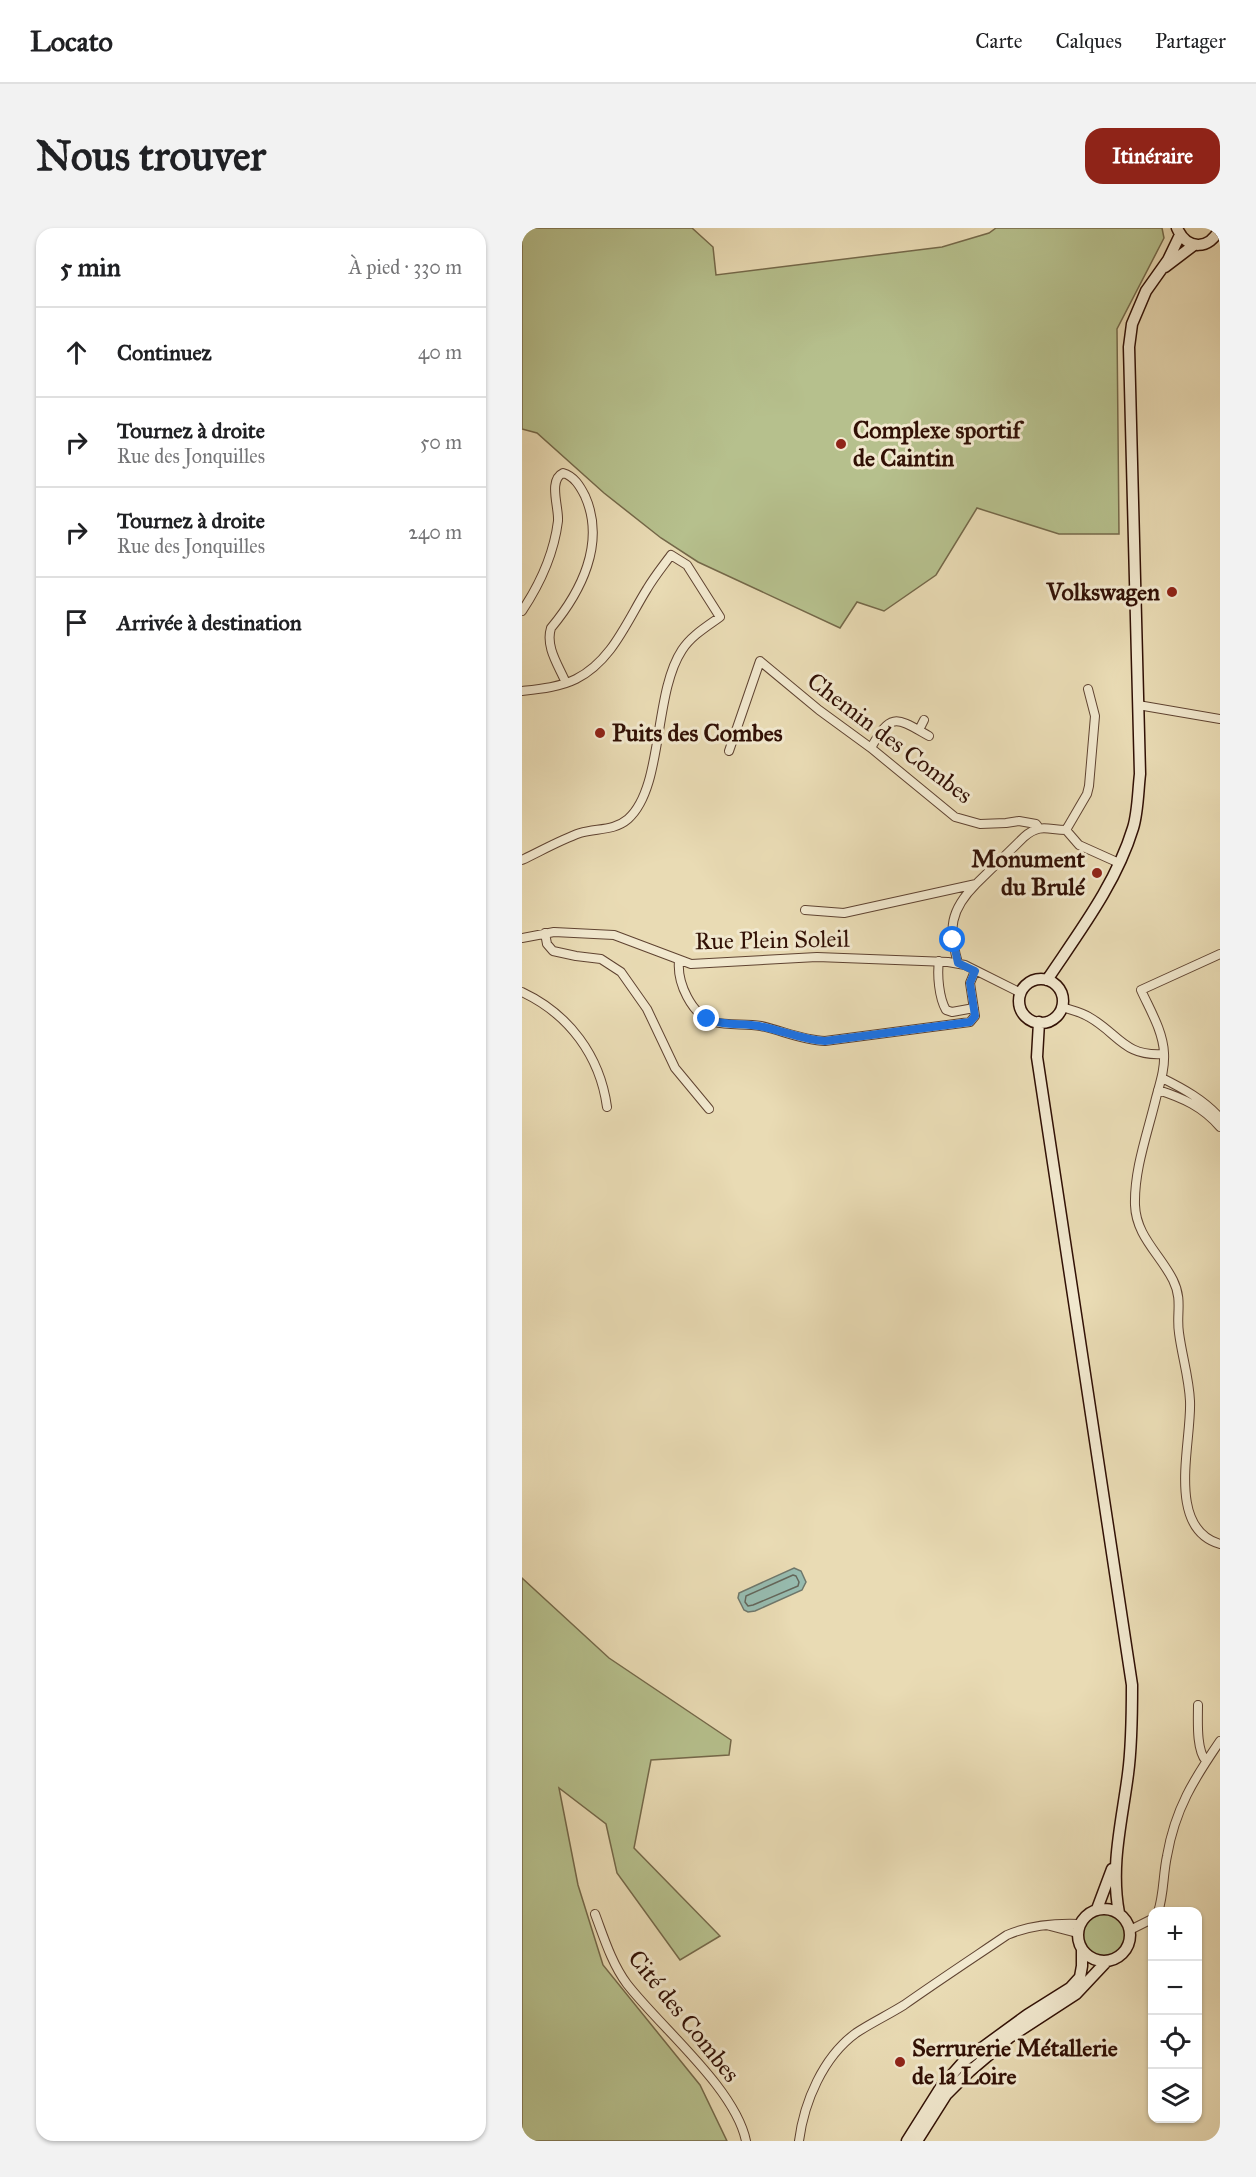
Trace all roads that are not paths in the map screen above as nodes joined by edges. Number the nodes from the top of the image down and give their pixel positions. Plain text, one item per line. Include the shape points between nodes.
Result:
1 (1179, 232) edge
2 (1218, 235) edge
3 (1194, 245) junction
4 (1158, 273) junction
5 (522, 611) edge
6 (566, 683) junction
7 (1088, 689) dead end
8 (522, 691) edge
9 (1138, 705) junction
10 (1220, 719) edge
11 (924, 720) dead end
12 (919, 730) junction
13 (929, 736) dead end
14 (872, 748) junction
15 (729, 751) dead end
16 (1039, 828) junction
17 (1066, 830) junction
18 (522, 860) edge
19 (1119, 863) junction
20 (976, 884) junction
21 (805, 910) dead end
22 (545, 933) junction
23 (522, 938) edge
24 (1220, 954) edge
25 (679, 961) junction
26 (939, 961) junction
27 (958, 963) junction
28 (975, 971) junction
29 (1047, 980) junction
30 (522, 992) edge
31 (1021, 993) junction
32 (1062, 1007) junction
33 (974, 1008) junction
34 (1039, 1022) junction
35 (1164, 1054) junction
36 (1162, 1078) junction
37 (1158, 1090) junction
38 (608, 1107) dead end
39 (710, 1109) dead end
40 (1220, 1118) edge
41 (1220, 1127) edge
42 (1220, 1544) edge
43 (1198, 1705) dead end
44 (1220, 1741) edge
45 (1206, 1761) junction
46 (1115, 1861) junction
47 (1159, 1907) edge
48 (1097, 1909) junction
49 (1119, 1913) junction
50 (595, 1914) dead end
51 (1148, 1923) edge
52 (1079, 1929) junction
53 (1130, 1930) junction
54 (1082, 1949) junction
55 (1107, 1961) junction
56 (746, 2141) edge
57 (799, 2141) edge
58 (907, 2141) edge
59 (918, 2141) edge

1 - 3 main road
1 - 4 main road
2 - 3 main road via 1202,245
3 - 4 main road
4 - 9 main road via 1132,324 1129,347
5 - 6 street via 554,543 558,517 556,479 563,473 569,474 582,489 593,530 590,557 579,589 550,628 551,650
6 - 8 street
6 - 18 street via 589,672 608,652 671,555 687,565 720,617 691,639 676,662 648,783 630,817 614,827 578,834
7 - 17 street via 1095,716 1089,786
9 - 10 street
9 - 19 main road via 1140,774 1133,827
11 - 12 street
12 - 13 street
12 - 14 street via 894,721 883,727
14 - 15 street, Chemin des Combes via 760,661
14 - 16 street, Chemin des Combes via 955,817 980,824 1019,821
16 - 17 street, Chemin des Combes
16 - 20 street via 1024,837
17 - 19 street via 1079,845
19 - 29 main road via 1100,901
20 - 21 street via 844,912
20 - 27 street via 954,916 952,931
22 - 23 street, Rue Plein Soleil
22 - 25 street, Rue Plein Soleil via 614,935
22 - 39 street via 553,951 601,959 621,972 646,1010 675,1068
24 - 35 street via 1141,990
25 - 26 street, Rue Plein Soleil via 720,963 817,957
25 - 33 street via 683,988 707,1019 758,1025 808,1040 970,1022 975,1016
26 - 27 street, Rue Plein Soleil
26 - 33 street via 946,1010
27 - 28 street, Rue Plein Soleil
28 - 31 street, Rue Plein Soleil
28 - 33 street via 970,983
29 - 31 main road via 1029,983
29 - 32 main road via 1059,988
30 - 38 street via 552,1009 578,1036 600,1077
31 - 34 main road via 1023,1012
32 - 34 main road via 1053,1019
32 - 35 street via 1089,1017 1128,1048 1147,1055
34 - 46 main road via 1037,1057 1132,1685 1132,1739
35 - 36 street
36 - 37 street
36 - 40 street via 1208,1105
37 - 41 street via 1195,1105
37 - 42 street via 1139,1168 1136,1215 1143,1237 1173,1279 1180,1298 1179,1330 1190,1400 1185,1499 1191,1521 1201,1534
43 - 45 street via 1201,1756
44 - 45 street
45 - 47 street via 1188,1789 1174,1825
46 - 48 main road
46 - 49 main road
48 - 49 main road
48 - 52 main road via 1084,1917
49 - 53 main road
50 - 56 street, Cité des Combes via 613,1961 627,1984 716,2085 742,2125
51 - 53 street
52 - 54 main road
52 - 57 street via 1023,1928 1007,1935 855,2034 826,2064 815,2086
53 - 55 main road via 1128,1947
54 - 55 main road via 1088,1956
54 - 58 main road via 1080,1977 1070,1988 964,2061 941,2087
55 - 59 main road via 1076,1994 1010,2037 970,2071 946,2096

